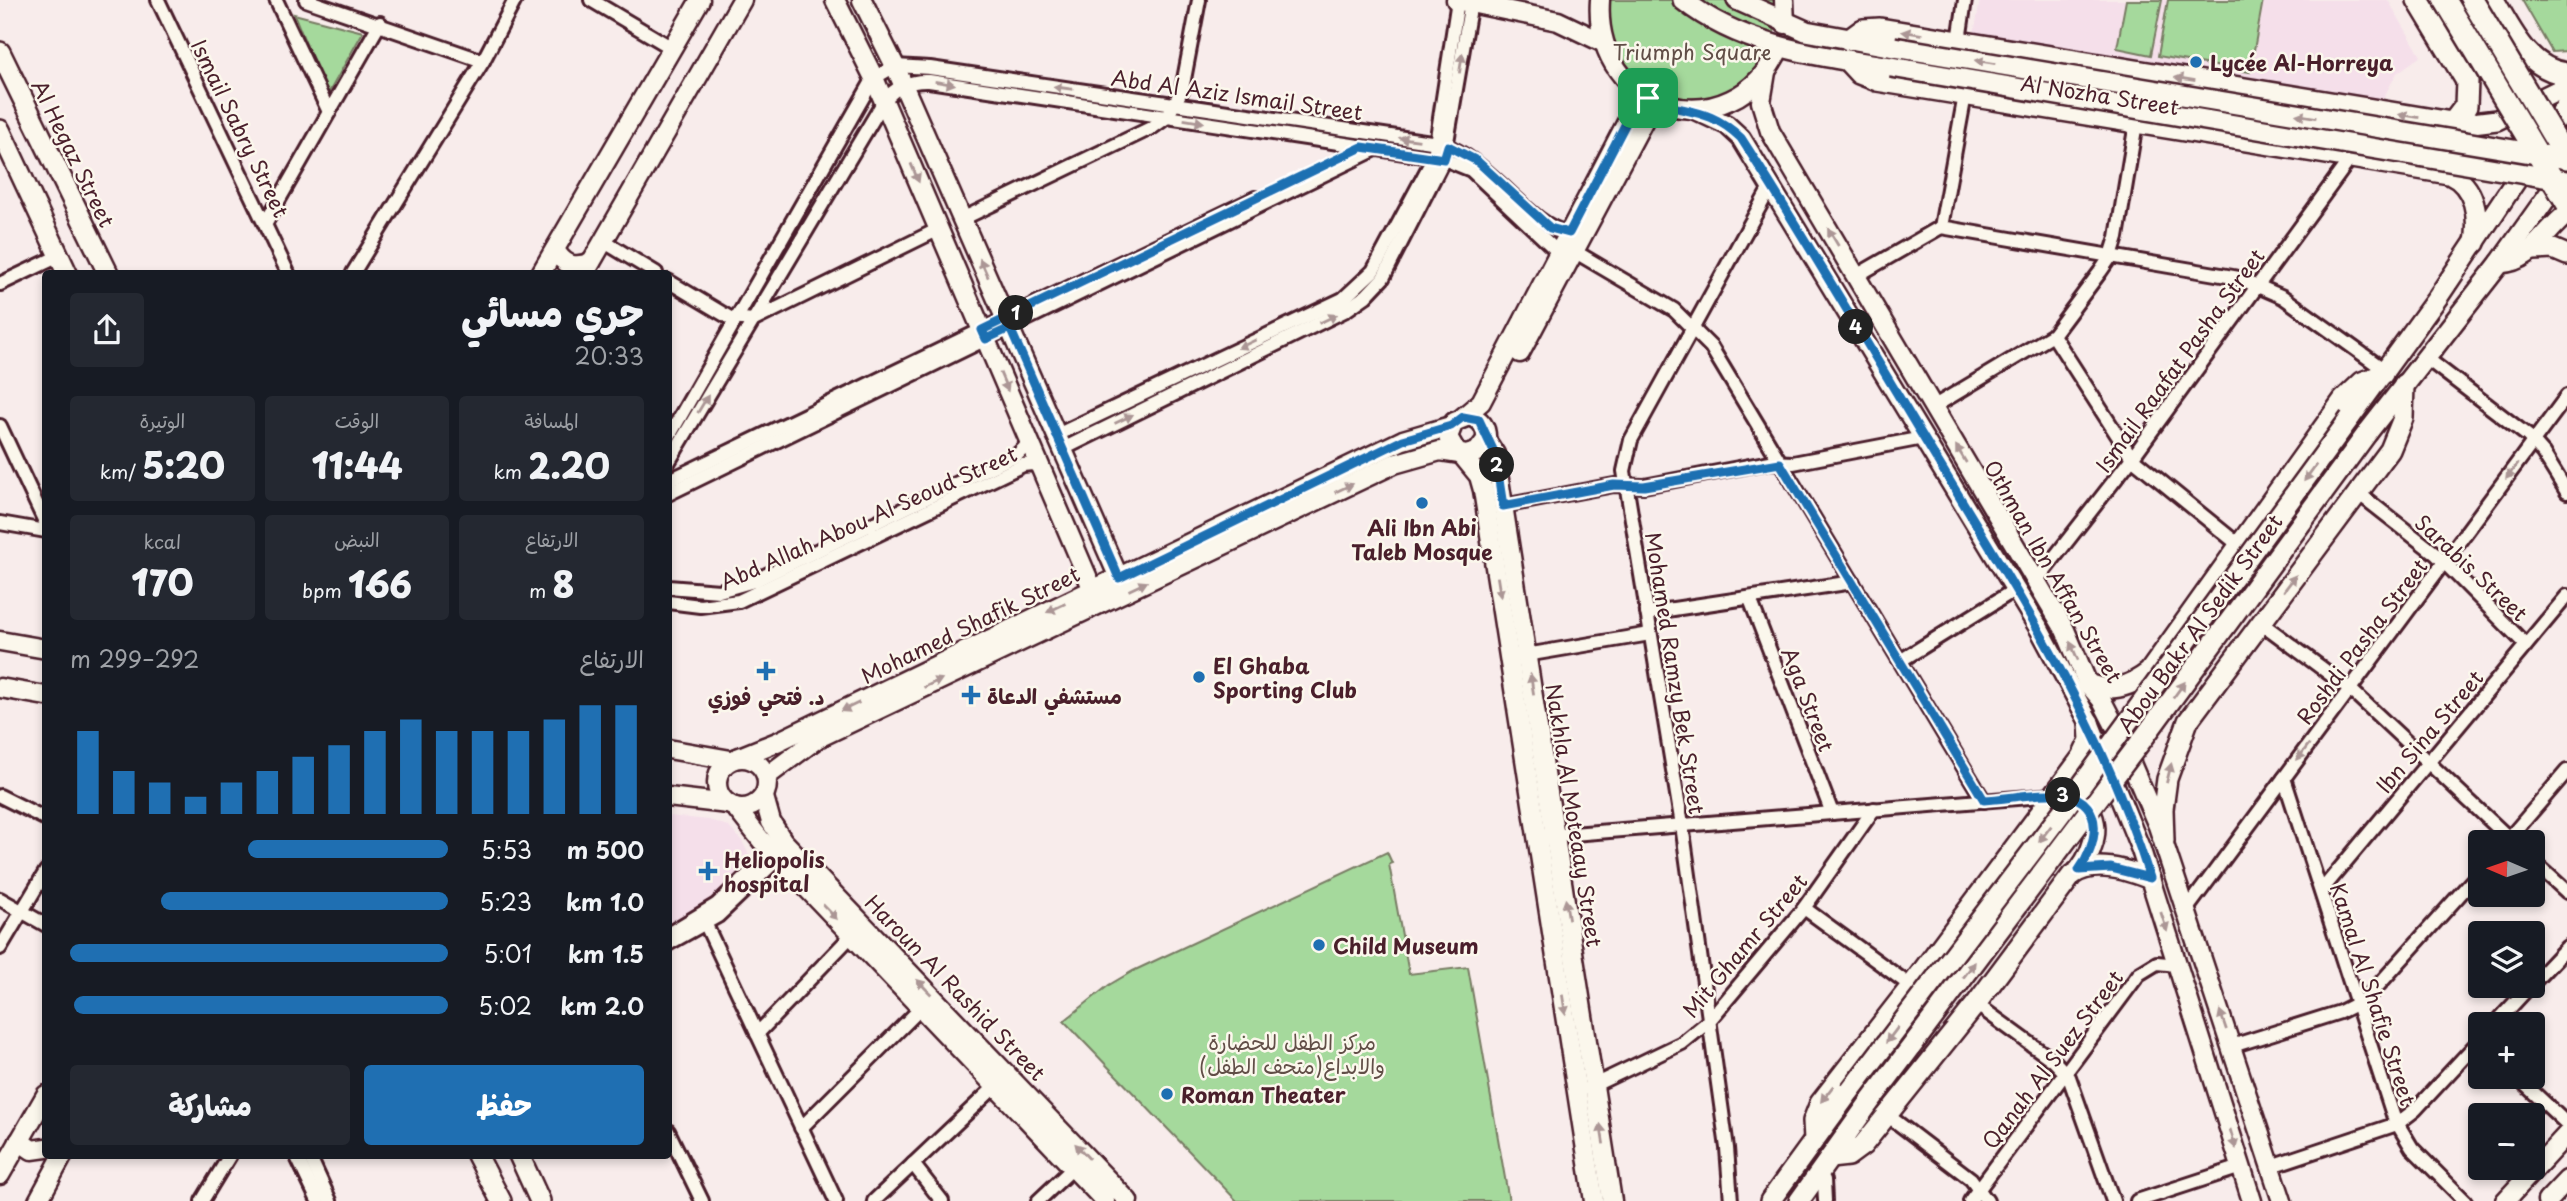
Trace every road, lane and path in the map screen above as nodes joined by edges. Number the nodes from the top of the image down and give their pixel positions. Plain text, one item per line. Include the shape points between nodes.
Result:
1 (158, 0) edge
2 (276, 0) edge
3 (306, 0) edge
4 (515, 0) edge
5 (591, 0) edge
6 (700, 0) edge
7 (743, 0) edge
8 (835, 0) edge
9 (862, 0) edge
10 (1199, 0) edge
11 (1600, 0) edge
12 (1683, 0) edge
13 (1737, 0) edge
14 (1784, 0) edge
15 (1965, 0) edge
16 (2418, 0) edge
17 (2445, 0) edge
18 (2472, 0) edge
19 (1462, 1) edge
20 (2497, 6) edge
21 (380, 23) junction
22 (1785, 24) junction
23 (1848, 40) junction
24 (1959, 41) junction
25 (1602, 42) junction
26 (2447, 46) junction
27 (1780, 47) junction
28 (672, 48) junction
29 (1, 57) edge
30 (1846, 60) junction
31 (482, 61) junction
32 (895, 66) junction
33 (1766, 72) junction
34 (2567, 74) edge
35 (874, 78) junction
36 (903, 84) junction
37 (2567, 86) edge
38 (1965, 95) junction
39 (1648, 98) junction
40 (884, 100) junction
41 (1177, 104) junction
42 (2567, 104) edge
43 (1693, 109) junction
44 (329, 113) junction
45 (1167, 117) junction
46 (2136, 123) junction
47 (2463, 124) junction
48 (0, 130) edge
49 (1770, 131) junction
50 (1369, 148) junction
51 (1441, 151) junction
52 (2350, 159) junction
53 (2567, 159) edge
54 (2567, 169) edge
55 (2567, 181) edge
56 (1768, 182) junction
57 (2466, 185) junction
58 (2567, 203) edge
59 (2567, 214) edge
60 (962, 219) junction
61 (265, 224) junction
62 (1941, 227) junction
63 (939, 229) junction
64 (1569, 233) junction
65 (603, 241) junction
66 (2475, 243) junction
67 (555, 250) junction
68 (2534, 250) junction
69 (1566, 252) junction
70 (2567, 255) edge
71 (2111, 256) junction
72 (2500, 263) junction
73 (63, 265) edge
74 (588, 268) edge
75 (107, 270) edge
76 (287, 270) edge
77 (355, 270) edge
78 (543, 270) edge
79 (651, 270) edge
80 (42, 271) edge
81 (1856, 276) junction
82 (672, 283) edge
83 (0, 284) edge
84 (2259, 285) junction
85 (738, 320) junction
86 (754, 320) junction
87 (1008, 323) junction
88 (1692, 326) junction
89 (984, 334) junction
90 (2053, 335) junction
91 (2425, 357) junction
92 (2384, 372) junction
93 (2404, 384) junction
94 (2567, 396) edge
95 (1485, 405) junction
96 (1933, 407) junction
97 (1457, 421) junction
98 (0, 426) edge
99 (1429, 431) junction
100 (1486, 434) junction
101 (1028, 437) junction
102 (1923, 438) junction
103 (2534, 441) junction
104 (1060, 442) junction
105 (673, 443) edge
106 (1434, 452) junction
107 (1458, 452) junction
108 (2132, 458) junction
109 (1780, 463) junction
110 (698, 467) junction
111 (1041, 468) junction
112 (672, 479) edge
113 (1626, 486) junction
114 (672, 492) edge
115 (2357, 492) junction
116 (2567, 492) edge
117 (1503, 506) junction
118 (42, 515) edge
119 (0, 523) edge
120 (42, 530) edge
121 (2239, 545) junction
122 (2445, 561) junction
123 (1119, 578) junction
124 (2036, 581) junction
125 (1853, 582) junction
126 (672, 587) edge
127 (2015, 589) junction
128 (1093, 590) junction
129 (2567, 596) edge
130 (1750, 599) junction
131 (672, 602) edge
132 (1647, 613) junction
133 (2260, 622) junction
134 (1650, 634) junction
135 (0, 641) edge
136 (2526, 645) junction
137 (42, 648) edge
138 (1518, 656) junction
139 (1900, 661) junction
140 (2149, 672) junction
141 (2088, 684) junction
142 (0, 688) edge
143 (2350, 689) junction
144 (42, 694) edge
145 (2189, 721) junction
146 (2089, 722) junction
147 (672, 750) edge
148 (734, 759) junction
149 (2428, 762) junction
150 (2567, 771) edge
151 (767, 776) junction
152 (2284, 778) junction
153 (2054, 795) junction
154 (0, 796) edge
155 (764, 797) junction
156 (672, 798) edge
157 (1984, 800) junction
158 (731, 805) junction
159 (1874, 809) junction
160 (1832, 813) junction
161 (42, 817) edge
162 (1682, 825) junction
163 (2498, 830) edge
164 (2518, 830) edge
165 (1546, 836) junction
166 (2164, 841) junction
167 (781, 850) junction
168 (2079, 870) junction
169 (2545, 872) edge
170 (42, 878) edge
171 (2150, 878) junction
172 (2468, 886) edge
173 (2320, 891) junction
174 (2567, 892) edge
175 (0, 899) edge
176 (1804, 908) junction
177 (2186, 909) junction
178 (21, 912) junction
179 (42, 923) edge
180 (706, 925) junction
181 (672, 932) edge
182 (852, 935) junction
183 (672, 942) edge
184 (2567, 947) edge
185 (0, 948) edge
186 (2178, 965) junction
187 (2545, 971) edge
188 (1911, 986) junction
189 (2520, 998) edge
190 (1976, 1004) junction
191 (2357, 1005) junction
192 (922, 1007) junction
193 (2506, 1012) edge
194 (1709, 1021) junction
195 (757, 1034) junction
196 (2232, 1046) junction
197 (2468, 1054) edge
198 (2066, 1072) junction
199 (1003, 1079) junction
200 (1586, 1088) junction
201 (2530, 1089) edge
202 (42, 1102) edge
203 (1886, 1114) junction
204 (2397, 1124) junction
205 (2567, 1124) edge
206 (801, 1128) junction
207 (2567, 1134) edge
208 (672, 1139) edge
209 (1814, 1140) junction
210 (19, 1141) junction
211 (42, 1149) edge
212 (61, 1159) edge
213 (228, 1159) edge
214 (298, 1159) edge
215 (311, 1159) edge
216 (479, 1159) edge
217 (521, 1159) edge
218 (913, 1164) junction
219 (1824, 1166) junction
220 (2271, 1166) junction
221 (2241, 1167) junction
222 (1073, 1168) junction
223 (0, 1175) edge
224 (2567, 1180) edge
225 (1979, 1188) junction
226 (38, 1201) edge
227 (202, 1201) edge
228 (318, 1201) edge
229 (330, 1201) edge
230 (501, 1201) edge
231 (540, 1201) edge
232 (702, 1201) edge
233 (836, 1201) edge
234 (874, 1201) edge
235 (942, 1201) edge
236 (1038, 1201) edge
237 (1105, 1201) edge
238 (1128, 1201) edge
239 (1594, 1201) edge
240 (1612, 1201) edge
241 (1731, 1201) edge
242 (1770, 1201) edge
243 (1800, 1201) edge
244 (1825, 1201) edge
245 (1970, 1201) edge
246 (1987, 1201) edge
247 (2113, 1201) edge
248 (2137, 1201) edge
249 (2252, 1201) edge
250 (2282, 1201) edge
251 (2465, 1201) edge
252 (2505, 1201) edge
253 (2547, 1201) edge

1 - 61 street, Ismail Sabry Street
2 - 44 street
3 - 21 street
4 - 31 street
5 - 28 street
6 - 28 street
7 - 65 street
8 - 35 street
9 - 32 street
10 - 41 street
11 - 25 street
12 - 27 main road, Al Nozha Street via 1737,31
13 - 22 main road
14 - 22 street
15 - 24 street
16 - 26 highway
17 - 58 highway, bridge
18 - 53 highway, bridge
19 - 25 street via 1558,21
19 - 51 street
20 - 26 highway via 2493,32 2482,42
20 - 34 highway via 2530,56 2550,71
21 - 31 street
21 - 44 street
22 - 23 main road
24 -> 23 main road, Al Nozha Street via 1871,27
53 -> 23 main road, bridge
47 -> 24 main road, Al Nozha Street
25 - 39 street via 1617,72
26 - 47 highway via 2468,87
27 - 30 main road, Al Nozha Street
27 - 33 street
28 - 67 street
29 - 75 main road, Al Hegaz Street
30 - 38 main road, Al Nozha Street via 1868,78
30 - 55 main road, bridge
31 - 77 street
32 - 35 street
32 - 36 street
41 -> 32 street, Abd Al Aziz Ismail Street
33 - 43 street via 1734,99
33 - 49 street, Othman Ibn Affan Street via 1761,102
35 - 40 street
35 - 85 street
36 - 40 street
36 -> 45 street, Abd Al Aziz Ismail Street via 929,80
36 - 60 street
37 - 47 main road, Al Nozha Street via 2497,120
38 - 46 main road, Al Nozha Street
38 - 62 street
39 - 43 street
39 - 64 street
39 - 69 street
40 -> 63 street
40 - 86 street
41 - 45 street
51 -> 41 street, Abd Al Aziz Ismail Street
42 - 66 main road, Abou Bakr Al Sedik Street
43 - 56 street, Othman Ibn Affan Street via 1734,131
44 - 61 street
45 -> 50 street, Abd Al Aziz Ismail Street
45 - 60 street
46 - 52 main road, Al Nozha Street
46 - 71 street
47 - 57 main road via 2482,145 2482,160
48 - 73 main road
49 - 56 street via 1760,131 1755,139 1768,168
81 -> 49 street, Othman Ibn Affan Street
50 - 51 street, Abd Al Aziz Ismail Street
50 - 87 street
51 - 64 street, Abd Al Aziz Ismail Street via 1477,161 1550,228
51 - 69 street, Abd Al Aziz Ismail Street via 1471,170
51 - 104 street via 1395,258 1366,296 1346,310
52 - 57 main road, Al Nozha Street via 2443,173
52 - 84 street, Ismail Raafat Pasha Street
54 - 72 main road, Abou Bakr Al Sedik Street
56 - 88 street, Mohamed Ramzy Bek Street
56 - 102 street, Othman Ibn Affan Street
57 - 66 main road via 2474,208
59 - 68 main road
87 -> 60 street
61 - 76 street, Ismail Sabry Street
62 - 71 street
62 - 81 street
63 - 86 street
63 - 89 street
64 - 69 street
65 - 74 street
65 - 79 street
66 - 92 main road, Abou Bakr Al Sedik Street
67 - 74 street via 570,265
67 - 78 street
68 - 70 main road via 2553,249
68 - 72 main road
69 - 88 street, Abd Al Aziz Ismail Street via 1674,310
69 - 95 street
71 - 84 street
71 - 90 street
72 - 91 main road, Abou Bakr Al Sedik Street
80 - 83 street
81 - 96 street, Othman Ibn Affan Street
82 - 85 street
84 - 92 street via 2283,297
84 - 108 street, Ismail Raafat Pasha Street
85 - 86 street
85 - 105 street
105 -> 86 street
87 - 89 street
87 - 104 street
88 - 109 street, Abd Al Aziz Ismail Street via 1711,347
88 - 113 street, Mohamed Ramzy Bek Street via 1631,440
89 -> 101 street
89 - 110 street
89 - 114 street
90 - 96 street
90 - 108 street
91 - 93 main road, Abou Bakr Al Sedik Street
91 - 103 street
92 - 121 main road, Abou Bakr Al Sedik Street via 2367,379 2343,400
92 -> 209 main road, Abou Bakr Al Sedik Street, bridge
93 - 115 main road via 2404,411 2396,438
219 -> 93 main road, Abou Bakr Al Sedik Street, bridge
94 - 103 street, Roshdi Pasha Street
95 - 97 street
95 - 100 street
124 -> 96 street, Othman Ibn Affan Street
97 - 99 street, Mohamed Shafik Street
97 - 100 street via 1479,420
97 - 107 street via 1448,437
98 - 118 street
99 - 106 street via 1436,440
99 - 123 street, Mohamed Shafik Street
100 - 107 street via 1477,452
100 - 117 street, Nakhla Al Moteaay Street via 1495,454
101 - 111 street
101 - 126 street, Abd Allah Abou Al Seoud Street via 1018,454 754,581 719,591
102 - 109 street
102 - 127 street, Othman Ibn Affan Street
103 - 116 street
103 -> 122 street, Roshdi Pasha Street
104 - 123 street
105 - 110 street via 687,462
106 - 107 street, Mohamed Shafik Street
151 -> 106 street, Mohamed Shafik Street via 818,737 1409,458
107 -> 138 street, Nakhla Al Moteaay Street via 1479,476
108 - 121 street
108 - 124 street, Ismail Raafat Pasha Street
109 - 113 street
109 - 125 street, Abd Al Aziz Ismail Street
110 - 112 street
111 - 128 street
111 - 131 street, Abd Allah Abou Al Seoud Street via 1023,465 739,601 700,606
113 - 117 street
113 - 132 street, Mohamed Ramzy Bek Street
115 - 122 street, Sarabis Street
133 -> 115 main road
117 - 138 street, Nakhla Al Moteaay Street
119 - 120 street
121 - 140 main road, Abou Bakr Al Sedik Street
122 - 136 street, Sarabis Street
122 - 143 street, Roshdi Pasha Street
123 - 128 street, Mohamed Shafik Street
141 -> 124 street, Othman Ibn Affan Street via 2065,630
125 - 130 street
125 - 139 street, Abd Al Aziz Ismail Street
127 - 139 street
127 - 146 street, Othman Ibn Affan Street
128 -> 148 street, Mohamed Shafik Street
129 - 136 street, Ibn Sina Street
130 - 132 street
130 - 160 street, Aga Street
132 - 134 street, Mohamed Ramzy Bek Street
133 - 143 street
133 - 145 main road
134 - 138 street
134 - 162 street, Mohamed Ramzy Bek Street
135 - 137 street
136 - 149 street, Ibn Sina Street
138 - 165 street, Nakhla Al Moteaay Street
139 - 157 street, Abd Al Aziz Ismail Street
140 - 141 main road, Abou Bakr Al Sedik Street via 2124,687
140 - 145 main road via 2144,694 2152,712 2169,721
141 - 166 street, Othman Ibn Affan Street via 2115,726
142 - 144 street
143 - 149 street
143 -> 152 street, Roshdi Pasha Street
166 -> 145 main road via 2167,779
146 - 153 main road, Abou Bakr Al Sedik Street via 2086,752
146 - 171 street, Othman Ibn Affan Street
147 - 148 street
148 - 151 street via 756,761
148 - 158 street via 719,773 717,784 720,795
149 - 163 street
149 - 173 street, Ibn Sina Street
150 - 164 street
151 - 155 street
152 - 173 street, Kamal Al Shafie Street
152 - 177 street, Roshdi Pasha Street
153 - 157 street
153 - 168 main road via 2082,802 2095,821 2093,844
153 - 188 main road, Abou Bakr Al Sedik Street
154 - 161 street
155 - 158 street via 751,807
155 - 167 street, Haroun Al Rashid Street
156 - 158 street
157 - 159 street
158 - 167 street, Haroun Al Rashid Street
159 - 160 street
159 - 176 street, Mit Ghamr Street
160 - 162 street
162 - 165 street
162 - 194 street, Mohamed Ramzy Bek Street
165 - 200 street, Nakhla Al Moteaay Street
166 - 177 street, Othman Ibn Affan Street
167 - 180 street via 730,906
167 - 181 street via 716,905
167 -> 182 street, Haroun Al Rashid Street
199 -> 167 street, Haroun Al Rashid Street
168 - 171 main road via 2111,868
168 - 190 main road
169 - 174 street
170 - 178 street
171 -> 186 street, Othman Ibn Affan Street
172 - 191 street via 2378,989
173 - 191 street, Kamal Al Shafie Street
175 - 178 street
176 - 188 street
176 - 194 street, Mit Ghamr Street
196 -> 177 street, Othman Ibn Affan Street
178 - 179 street
178 - 185 street
180 - 183 street
180 - 195 street
182 - 192 street, Haroun Al Rashid Street
182 - 195 street
184 - 187 street
186 - 198 street, Qanah Al Suez Street via 2157,963 2142,971
186 -> 221 street, Othman Ibn Affan Street
188 -> 209 main road, Abou Bakr Al Sedik Street via 1817,1107
189 - 193 street
190 - 198 street
190 - 203 main road
191 - 196 street
191 - 204 street, Kamal Al Shafie Street
192 - 199 street, Haroun Al Rashid Street
192 - 206 street
194 - 200 street, Mit Ghamr Street via 1682,1043
194 - 241 street, Mohamed Ramzy Bek Street
195 - 206 street
196 - 220 street, Othman Ibn Affan Street
197 - 204 street
198 - 225 street, Qanah Al Suez Street
198 - 247 street
199 - 218 street
199 - 222 street, Haroun Al Rashid Street
238 -> 199 street, Haroun Al Rashid Street
200 - 239 street, Nakhla Al Moteaay Street
240 -> 200 street, Nakhla Al Moteaay Street
201 - 205 street
202 - 210 street
203 - 219 main road via 1856,1152
203 - 225 street
204 - 220 street
204 - 251 street, Kamal Al Shafie Street via 2412,1148
206 - 233 street
207 - 252 street
208 - 232 street
209 - 242 main road, Abou Bakr Al Sedik Street
210 - 211 street via 32,1150
210 - 223 street
212 - 226 street
213 - 227 street
214 - 228 street
215 - 229 street
216 - 230 main road
217 - 231 main road
218 - 234 street
218 - 235 street
219 - 243 main road, Abou Bakr Al Sedik Street
219 - 244 street
220 - 250 street, Othman Ibn Affan Street
221 - 248 street
221 - 249 street, Othman Ibn Affan Street
222 - 236 street
222 - 237 street, Haroun Al Rashid Street
224 - 253 street
225 - 245 street, Qanah Al Suez Street
225 - 246 street

